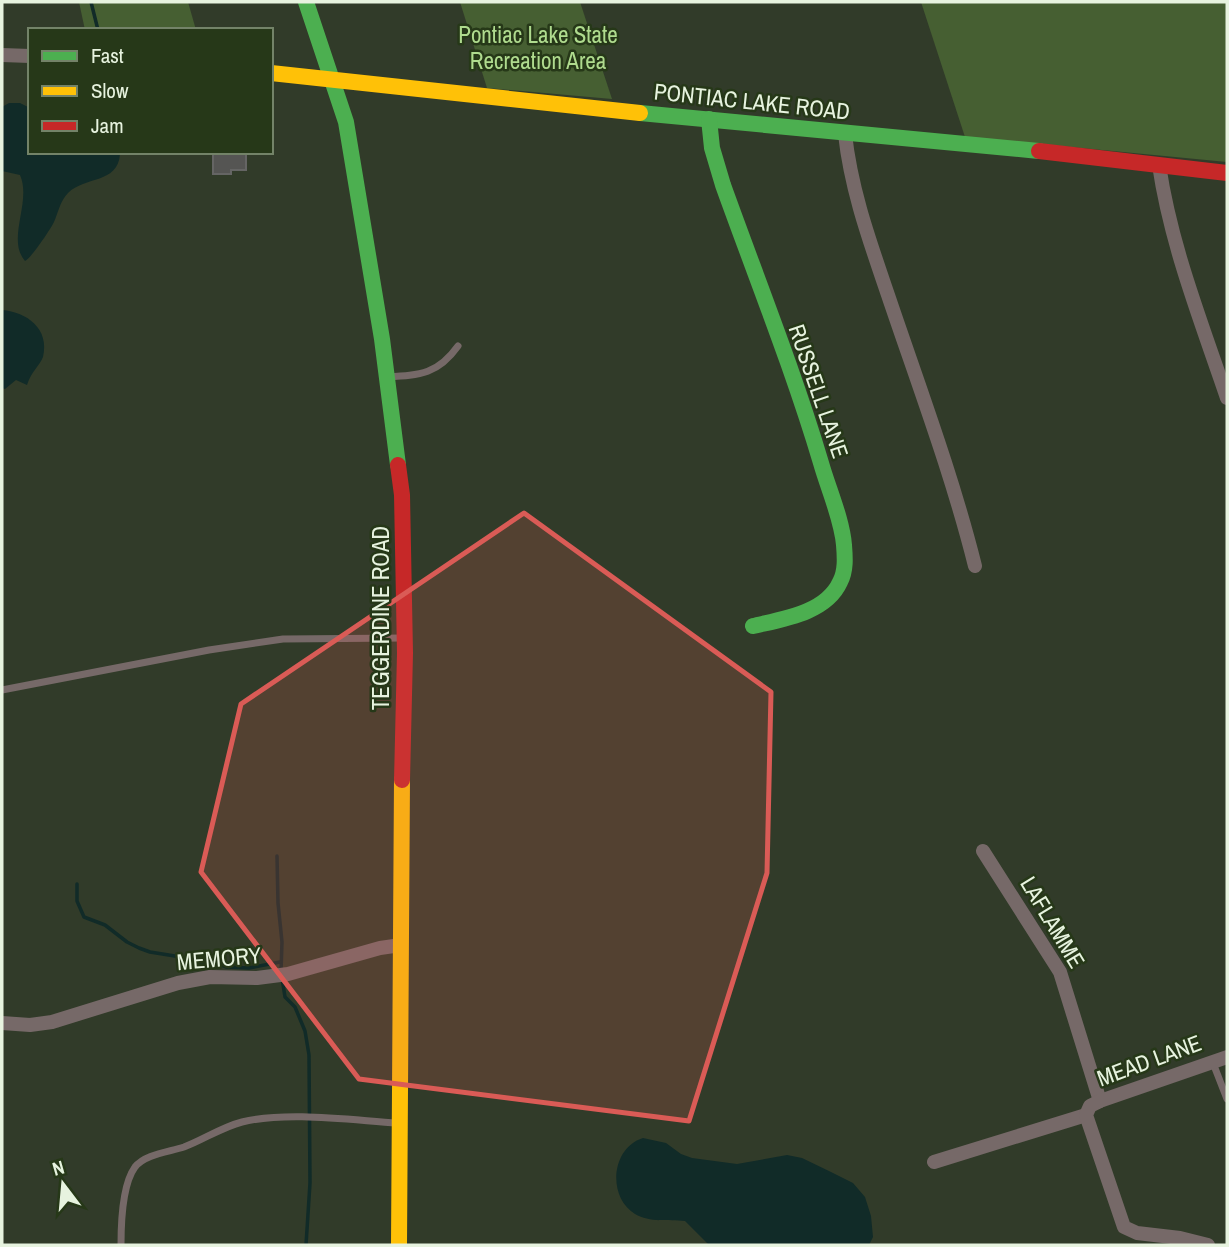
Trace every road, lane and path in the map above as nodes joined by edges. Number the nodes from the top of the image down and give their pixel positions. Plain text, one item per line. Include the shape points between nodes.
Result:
1 (306, 2) edge
2 (2, 55) edge
3 (28, 56) edge
4 (273, 73) edge
5 (331, 78) junction
6 (709, 119) junction
7 (845, 134) junction
8 (1160, 165) junction
9 (1227, 173) edge
10 (458, 346) dead end
11 (387, 377) junction
12 (1227, 398) edge
13 (975, 566) dead end
14 (753, 626) dead end
15 (404, 638) junction
16 (2, 690) edge
17 (983, 851) dead end
18 (401, 945) junction
19 (2, 1023) edge
20 (1227, 1056) edge
21 (1213, 1062) junction
22 (1227, 1099) edge
23 (1100, 1101) junction
24 (1086, 1115) junction
25 (400, 1123) junction
26 (934, 1162) dead end
27 (121, 1245) edge
28 (399, 1245) edge
29 (1208, 1245) edge

1 - 5 street, TEGGERDINE ROAD
2 - 3 street
4 - 5 street, PONTIAC LAKE ROAD
5 - 6 street, PONTIAC LAKE ROAD
5 - 11 street, TEGGERDINE ROAD via 346,122
6 - 7 street, PONTIAC LAKE ROAD
6 - 14 street, RUSSELL LANE via 723,185 811,430 847,561 836,592 823,602
7 - 8 street, PONTIAC LAKE ROAD
7 - 13 street via 849,171 868,236 956,496
8 - 9 street, PONTIAC LAKE ROAD
8 - 12 street via 1169,221
10 - 11 lane via 444,363 428,372
11 - 15 street, TEGGERDINE ROAD via 402,495
15 - 16 lane via 282,639
15 - 18 street, TEGGERDINE ROAD
17 - 23 street, LAFLAMME via 1060,972
18 - 19 street, MEMORY via 288,974 186,981 51,1022
18 - 25 street, TEGGERDINE ROAD
20 - 21 street, MEAD LANE
21 - 22 lane
21 - 23 street, MEAD LANE
23 - 24 street, MEAD LANE via 1090,1106
24 - 26 street
24 - 29 street, MEAD LANE via 1124,1227
25 - 27 lane via 278,1117 241,1122 156,1155 136,1165 129,1179
25 - 28 street, TEGGERDINE ROAD

